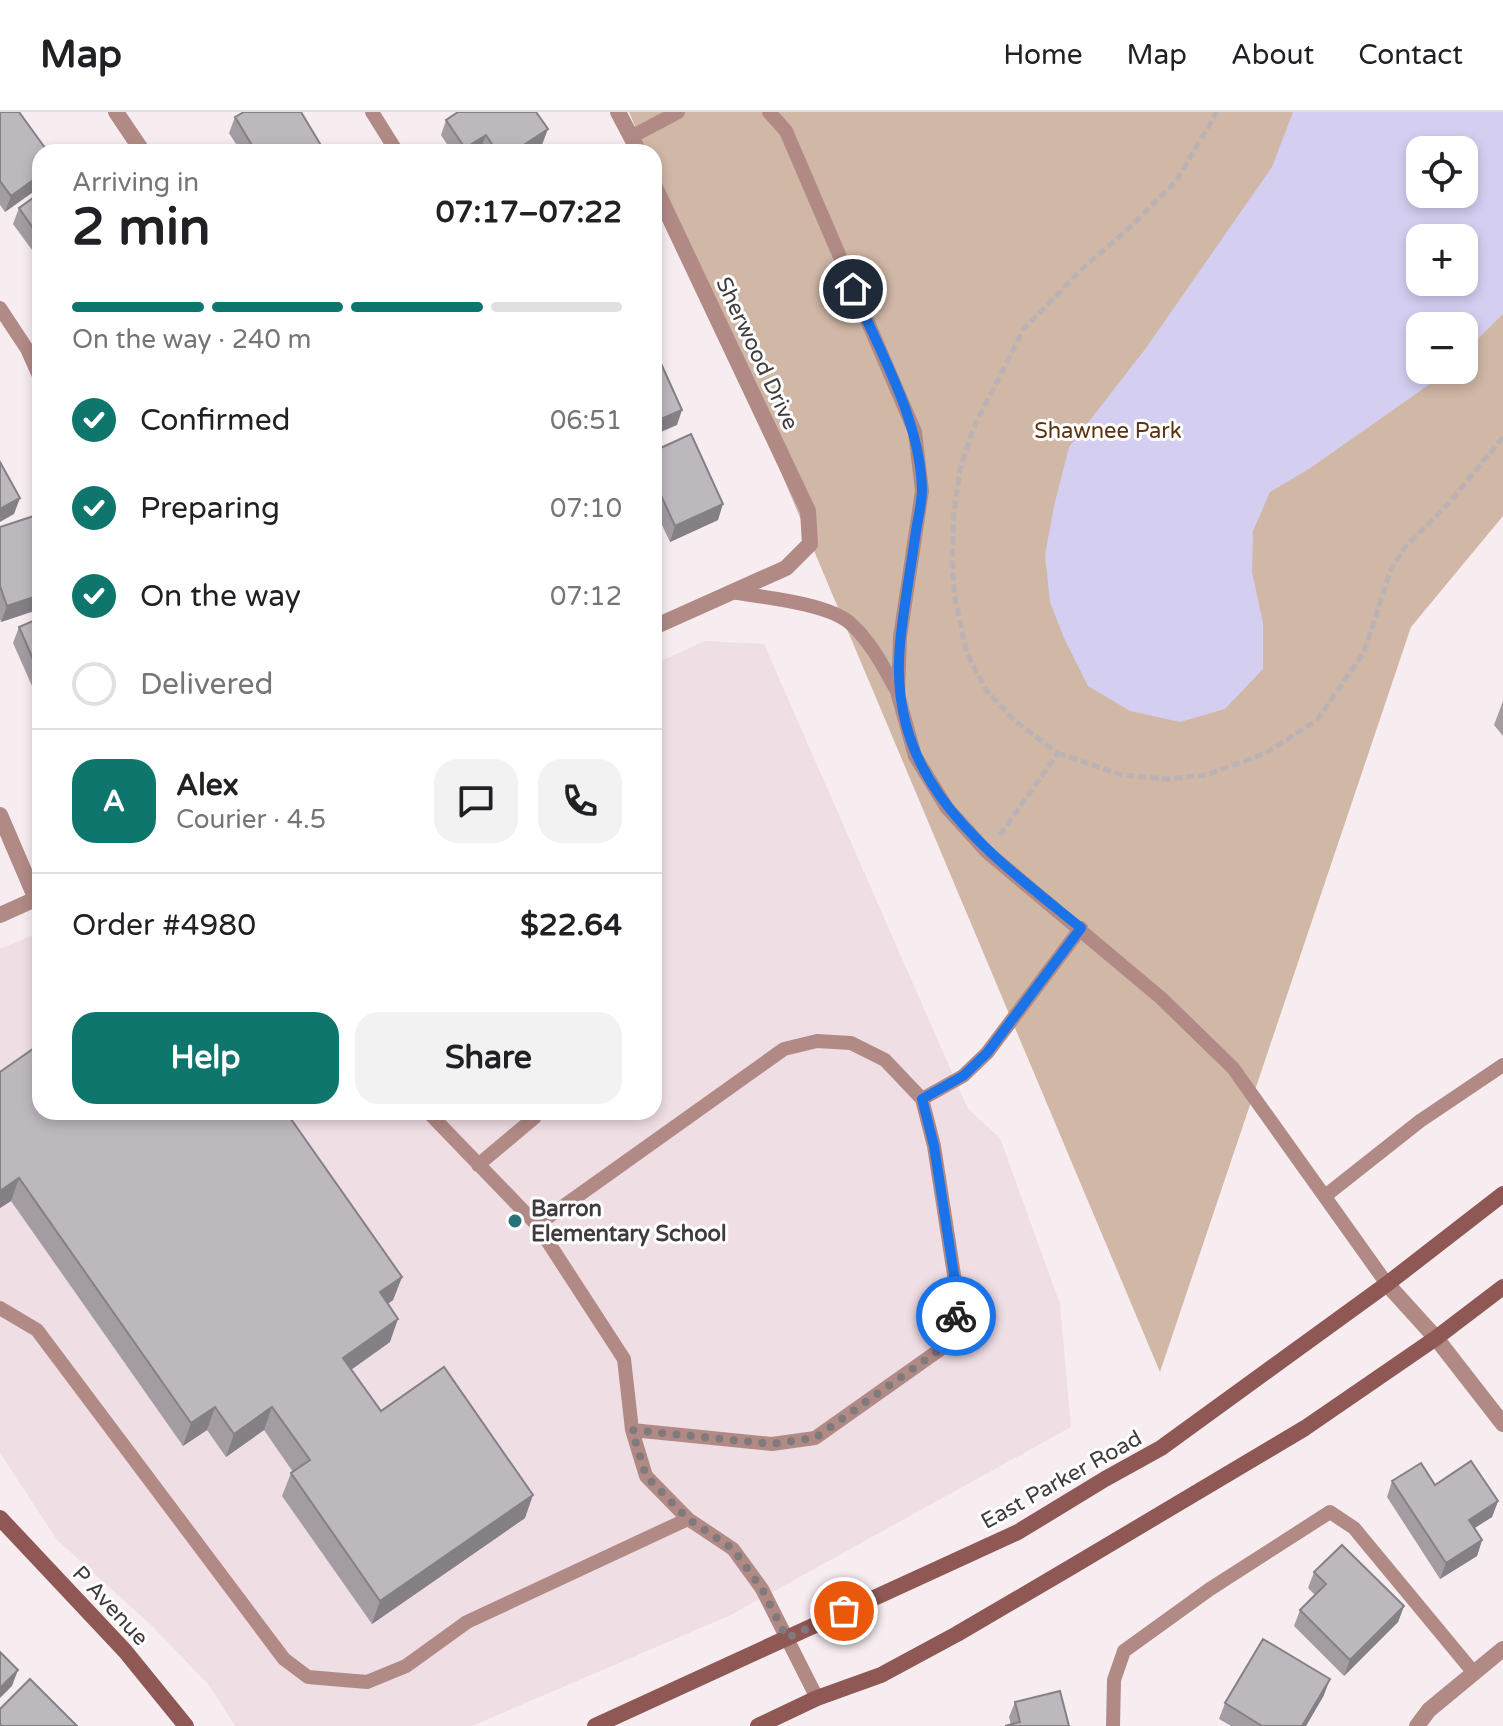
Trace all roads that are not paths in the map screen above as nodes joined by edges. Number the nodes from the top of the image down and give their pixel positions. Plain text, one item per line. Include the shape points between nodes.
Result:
1 (116, 112) edge
2 (372, 112) edge
3 (618, 112) edge
4 (678, 112) edge
5 (769, 112) edge
6 (138, 144) edge
7 (392, 144) edge
8 (635, 144) edge
9 (662, 202) edge
10 (0, 308) edge
11 (32, 360) edge
12 (731, 592) junction
13 (662, 623) edge
14 (898, 695) junction
15 (0, 815) edge
16 (32, 885) edge
17 (32, 901) edge
18 (0, 915) edge
19 (1081, 928) junction
20 (1503, 1065) edge
21 (922, 1099) junction
22 (436, 1120) edge
23 (532, 1120) edge
24 (478, 1165) junction
25 (1503, 1194) edge
26 (1325, 1196) junction
27 (537, 1225) junction
28 (1387, 1284) junction
29 (1503, 1287) edge
30 (0, 1308) edge
31 (1436, 1338) junction
32 (1503, 1424) edge
33 (632, 1430) junction
34 (0, 1518) edge
35 (688, 1519) junction
36 (787, 1638) junction
37 (1503, 1649) edge
38 (1474, 1673) junction
39 (817, 1698) junction
40 (186, 1726) edge
41 (595, 1726) edge
42 (758, 1726) edge
43 (1113, 1726) edge
44 (1417, 1726) edge

1 - 6 street
2 - 7 lane
3 - 8 street
4 - 8 lane
5 - 14 lane via 786,131 915,432 922,491 900,637
9 - 12 street, Sherwood Drive via 808,511 810,544 786,568
10 - 11 lane
12 - 13 street
12 - 14 lane via 806,604 850,622 879,657
14 - 19 lane via 915,756 947,808 987,852
15 - 16 street
17 - 18 street
19 - 21 lane via 987,1053 963,1076
19 - 26 lane via 1233,1068
20 - 26 lane via 1420,1121
21 - 27 lane via 885,1060 851,1043 817,1041 784,1049
21 - 33 lane via 959,1307 945,1346 815,1438 772,1444
22 - 24 lane
23 - 24 lane
24 - 27 lane
25 - 28 main road, East Parker Road
26 - 28 lane
27 - 33 lane via 624,1359
28 - 31 street
28 - 36 main road, East Parker Road via 1161,1448 1018,1532
29 - 31 main road
30 - 35 lane via 37,1330 284,1659 308,1677 367,1682 406,1666 467,1622
31 - 32 street
31 - 39 main road via 1305,1428 970,1627 881,1675
33 - 35 lane via 646,1476
34 - 40 main road, P Avenue via 125,1651
35 - 36 lane via 733,1549 762,1589
36 - 39 lane
36 - 41 main road, East Parker Road
37 - 38 street
38 - 43 lane via 1354,1528 1330,1512 1124,1651 1114,1680
38 - 44 street
39 - 42 main road

